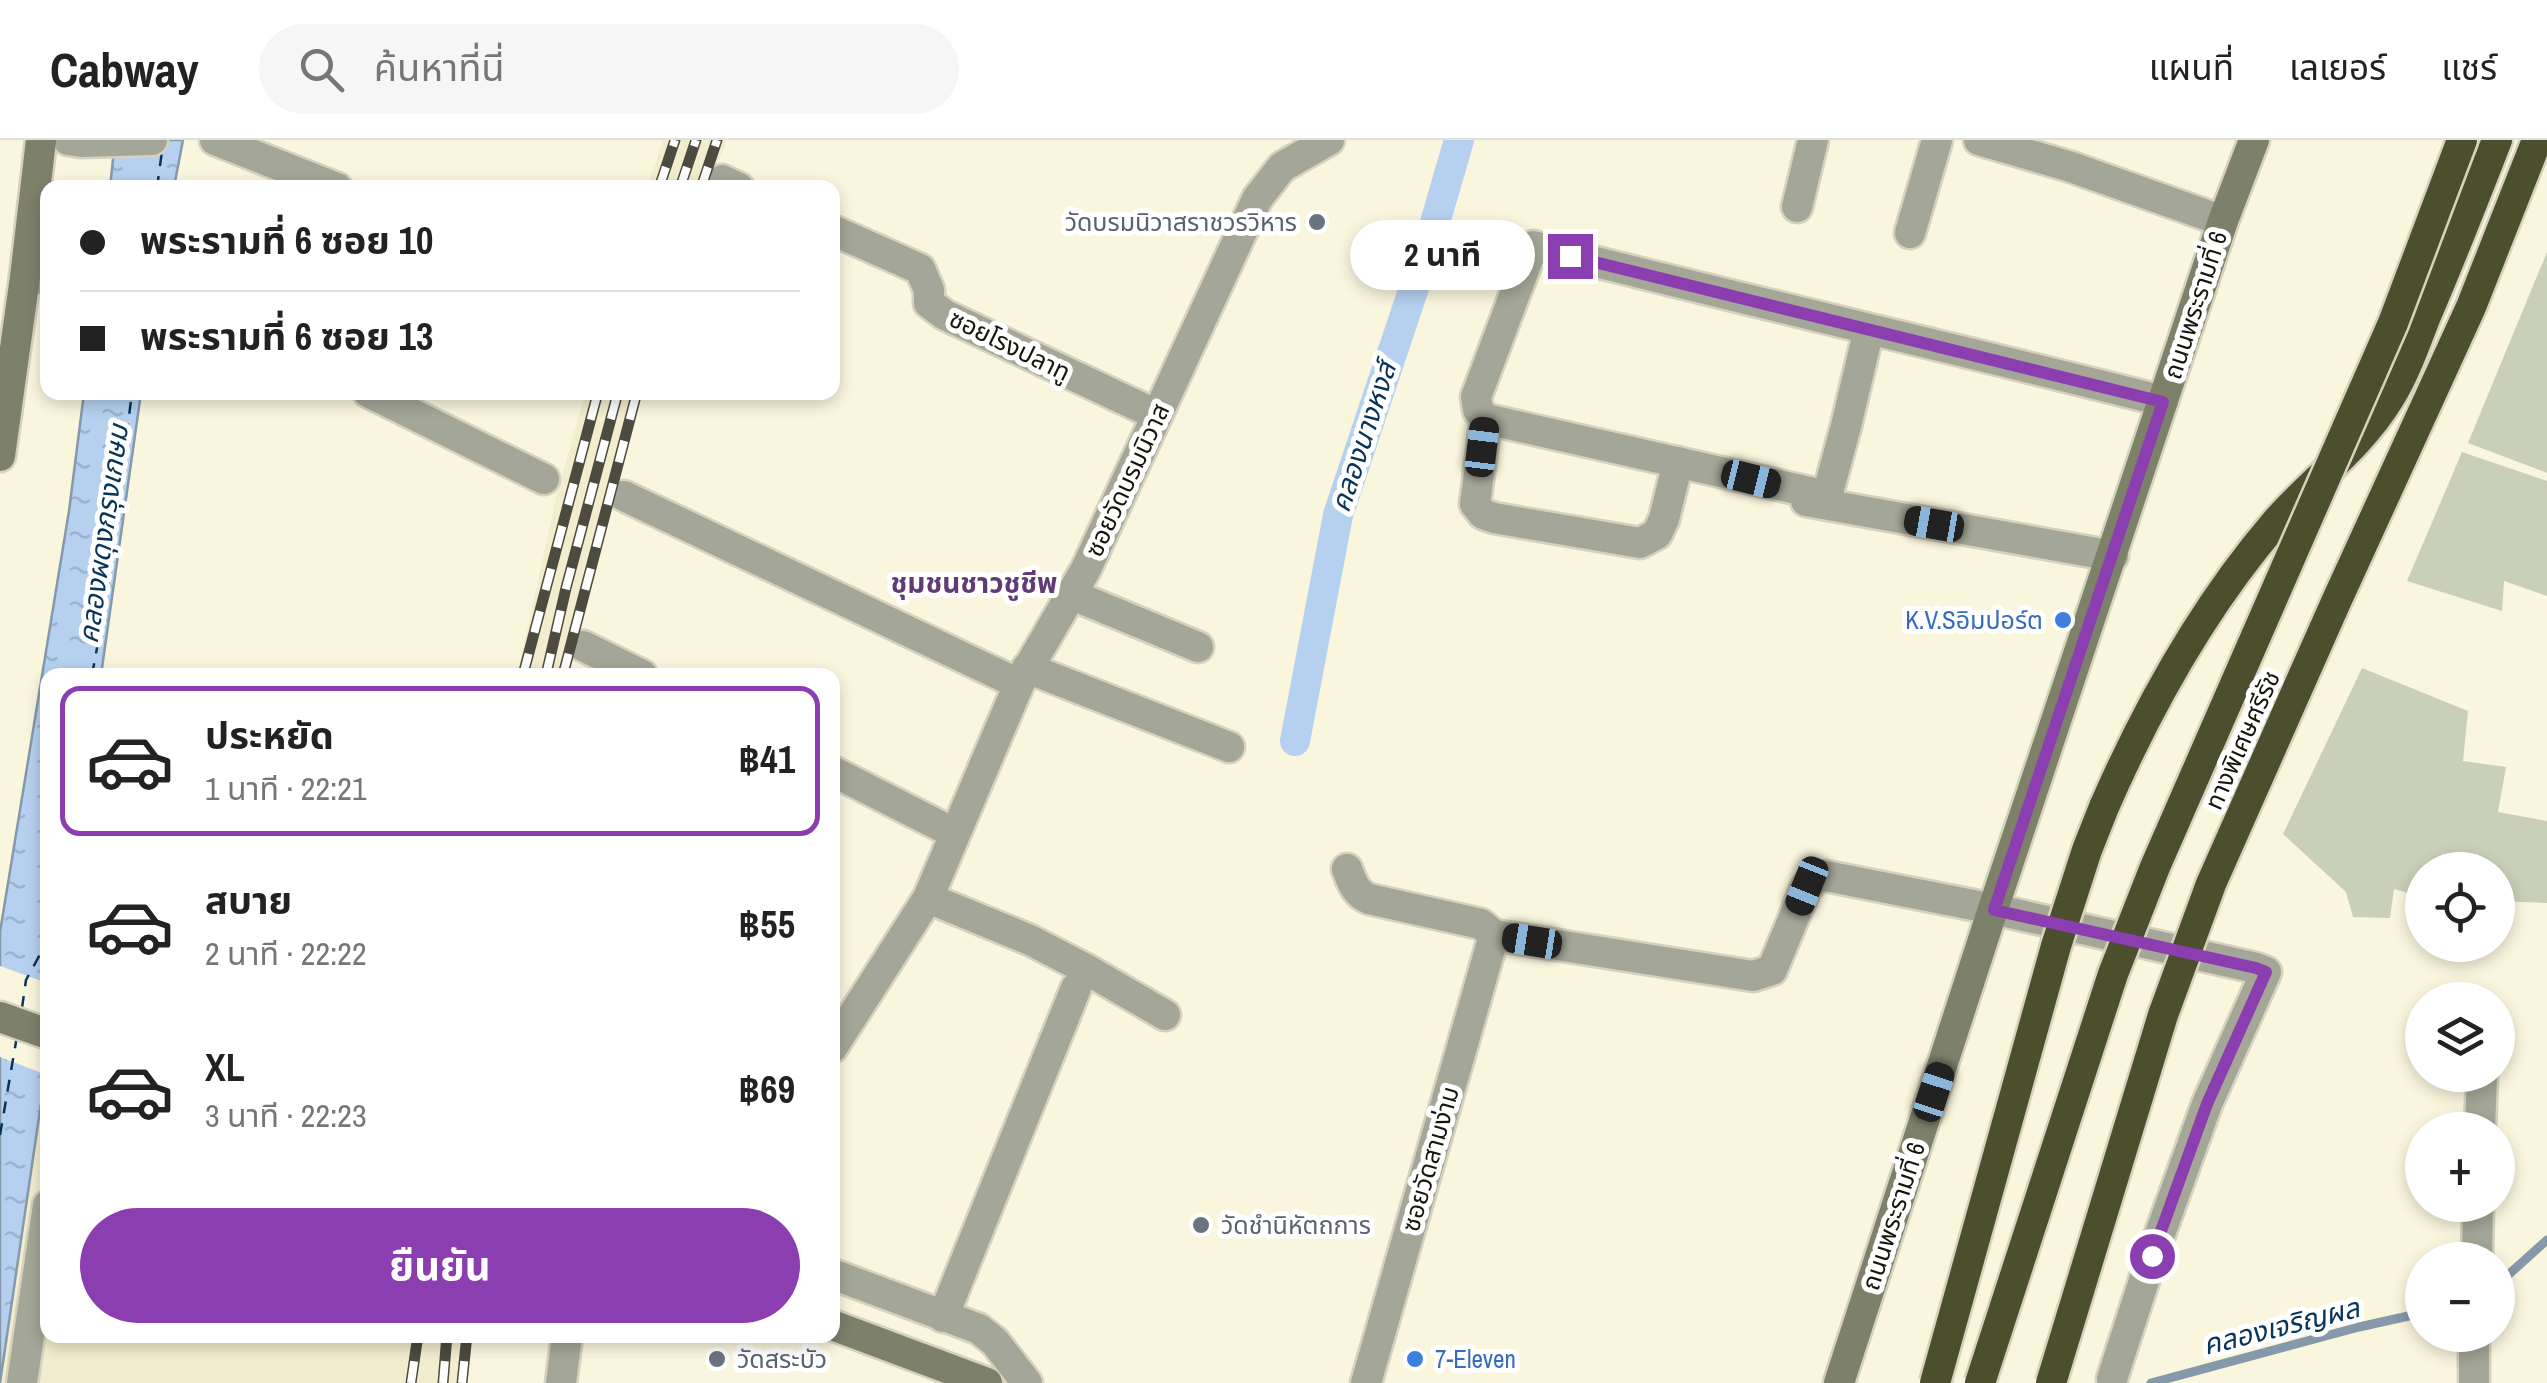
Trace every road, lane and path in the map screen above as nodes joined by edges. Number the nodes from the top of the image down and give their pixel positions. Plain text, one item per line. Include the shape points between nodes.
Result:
1 (41, 140) edge
2 (152, 140) edge
3 (215, 140) edge
4 (1329, 140) edge
5 (1813, 140) edge
6 (1937, 140) edge
7 (1979, 140) edge
8 (2462, 140) edge
9 (2497, 140) edge
10 (2537, 140) edge
11 (74, 141) edge
12 (2249, 154) edge
13 (317, 180) edge
14 (1798, 207) dead end
15 (2223, 221) junction
16 (1910, 233) dead end
17 (840, 234) edge
18 (36, 279) edge
19 (1868, 329) junction
20 (384, 400) edge
21 (2163, 402) junction
22 (1157, 415) junction
23 (1486, 419) junction
24 (0, 456) edge
25 (1678, 462) junction
26 (544, 479) dead end
27 (624, 496) dead end
28 (1787, 498) dead end
29 (2113, 556) junction
30 (1070, 594) junction
31 (584, 646) dead end
32 (1198, 646) dead end
33 (628, 668) edge
34 (1023, 676) junction
35 (1229, 747) dead end
36 (840, 776) edge
37 (954, 833) junction
38 (1347, 868) dead end
39 (928, 898) junction
40 (1994, 910) junction
41 (1494, 935) junction
42 (1076, 988) dead end
43 (1166, 1015) dead end
44 (0, 1017) edge
45 (40, 1031) edge
46 (840, 1036) edge
47 (40, 1260) edge
48 (840, 1277) edge
49 (943, 1316) junction
50 (840, 1328) edge
51 (566, 1343) edge
52 (2474, 1352) edge
53 (2112, 1378) dead end
54 (22, 1383) edge
55 (561, 1383) edge
56 (986, 1383) edge
57 (1028, 1383) edge
58 (1366, 1383) edge
59 (1839, 1383) edge
60 (1935, 1383) edge
61 (1980, 1383) edge
62 (2051, 1383) edge
63 (2474, 1383) edge

1 - 18 main road
2 - 11 street
3 - 13 street
4 - 22 street, ซอยวัดบรมนิวาส via 1282,167 1257,198
5 - 14 street
6 - 16 street
7 - 15 street
8 - 61 highway, ทางพิเศษศรีรัช, bridge via 2393,324 2113,974
9 - 60 highway, bridge via 2391,396 2370,428 2241,565 2203,618 2128,752 2086,850 2056,946
10 - 62 highway, ทางพิเศษศรีรัช, bridge via 2471,307 2212,884 2163,1015
12 - 15 main road, ถนนพระรามที่ 6
15 - 21 main road, ถนนพระรามที่ 6
17 - 22 street, ซอยโรงปลาทู via 920,269 930,303 945,314
18 - 24 main road
19 - 21 street
19 - 23 street via 1533,246 1476,397
19 - 25 street via 1827,496
20 - 26 street
21 - 29 main road, ถนนพระรามที่ 6
22 - 30 street, ซอยวัดบรมนิวาส
23 - 25 street
23 - 25 street via 1475,504 1494,518 1640,543 1657,534
27 - 34 street
28 - 29 street
29 - 40 main road, ถนนพระรามที่ 6
30 - 32 street
30 - 34 street, ซอยวัดบรมนิวาส
31 - 33 street
34 - 35 street
34 - 37 street, ซอยวัดบรมนิวาส
36 - 37 street
37 - 39 street, ซอยวัดบรมนิวาส
38 - 41 street via 1360,896 1481,924
39 - 43 street via 1030,940
39 - 46 street, ซอยวัดบรมนิวาส
40 - 41 street via 1817,878 1807,886 1772,970 1753,976
40 - 53 street via 2266,972 2207,1104
40 - 59 main road, ถนนพระรามที่ 6
41 - 58 street, ซอยวัดสามง่าม
42 - 49 street
44 - 45 main road
47 - 54 street
48 - 49 street
49 - 57 street via 987,1335
50 - 56 main road
51 - 55 street
52 - 63 street

